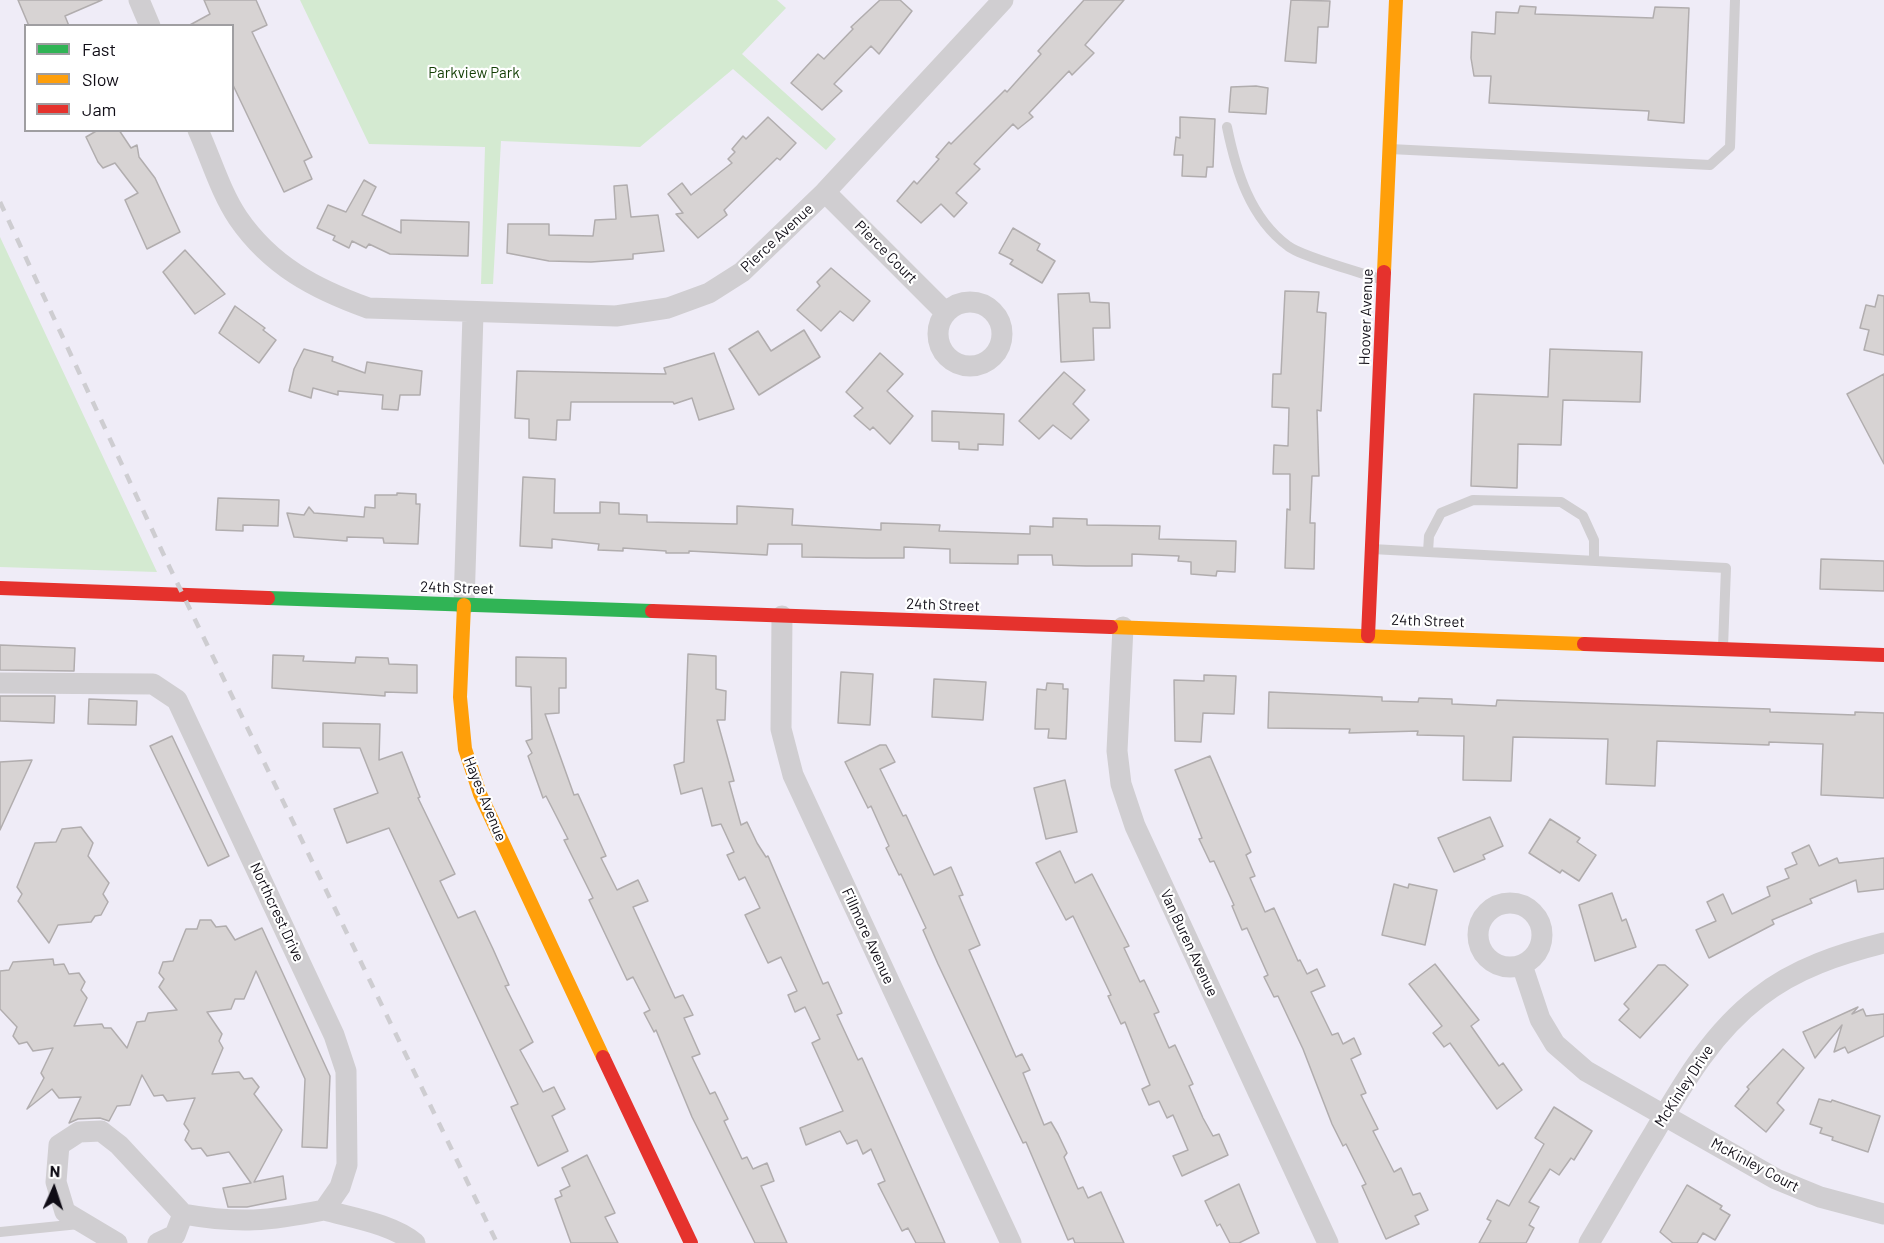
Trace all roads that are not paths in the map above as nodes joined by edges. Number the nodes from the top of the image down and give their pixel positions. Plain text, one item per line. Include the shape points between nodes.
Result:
1 (139, 0) edge
2 (1003, 0) edge
3 (1396, 0) edge
4 (1736, 0) edge
5 (149, 24) edge
6 (1227, 127) dead end
7 (199, 132) edge
8 (1389, 149) junction
9 (825, 192) junction
10 (1384, 280) junction
11 (946, 313) dead end
12 (472, 314) junction
13 (1372, 549) junction
14 (1428, 552) junction
15 (1594, 561) junction
16 (0, 588) edge
17 (464, 605) junction
18 (782, 616) junction
19 (1123, 627) junction
20 (1368, 636) junction
21 (1723, 649) junction
22 (1884, 655) edge
23 (0, 682) edge
24 (1884, 943) edge
25 (1522, 965) dead end
26 (1664, 1115) junction
27 (324, 1210) junction
28 (183, 1214) junction
29 (1884, 1214) edge
30 (86, 1223) junction
31 (0, 1232) edge
32 (110, 1242) edge
33 (158, 1243) edge
34 (415, 1243) edge
35 (691, 1243) edge
36 (1011, 1243) edge
37 (1328, 1243) edge
38 (1589, 1243) edge

1 - 5 street
2 - 9 street, Pierce Avenue
3 - 8 main road, Hoover Avenue
4 - 8 lane via 1730,147 1710,165
6 - 10 lane via 1236,171 1255,209 1289,248
7 - 12 street, Pierce Avenue via 237,217 264,252 296,276 368,308
8 - 10 main road, Hoover Avenue
9 - 11 street, Pierce Court
9 - 12 street, Pierce Avenue via 742,272 709,293 668,308 616,316
10 - 13 main road, Hoover Avenue
12 - 17 street, Hayes Avenue
13 - 14 lane
13 - 20 main road, Hoover Avenue
14 - 15 lane
14 - 15 lane via 1429,536 1441,513 1473,500 1561,502 1583,516 1594,540
15 - 21 lane via 1726,568
16 - 17 main road, 24th Street
17 - 18 main road, 24th Street
17 - 35 main road, Hayes Avenue via 460,697 465,749 480,794
18 - 19 main road, 24th Street
18 - 36 street, Fillmore Avenue via 781,729 793,775
19 - 20 main road, 24th Street
19 - 37 street, Van Buren Avenue via 1117,751 1121,784 1135,826
20 - 21 main road, 24th Street
21 - 22 main road, 24th Street
23 - 27 street, Northcrest Drive via 153,684 177,700 329,1024 346,1071 347,1165 340,1187
24 - 26 street, McKinley Drive via 1838,954 1760,996 1725,1026 1697,1060
25 - 26 street, McKinley Court via 1540,1019 1555,1044 1586,1071
26 - 29 street, McKinley Court via 1776,1179 1820,1197
26 - 38 street, McKinley Drive
27 - 28 street via 277,1220 227,1222
27 - 34 street via 378,1226
28 - 30 street via 101,1131 79,1132 59,1145 56,1182 65,1212
28 - 33 street via 175,1234
30 - 31 lane
30 - 32 street

